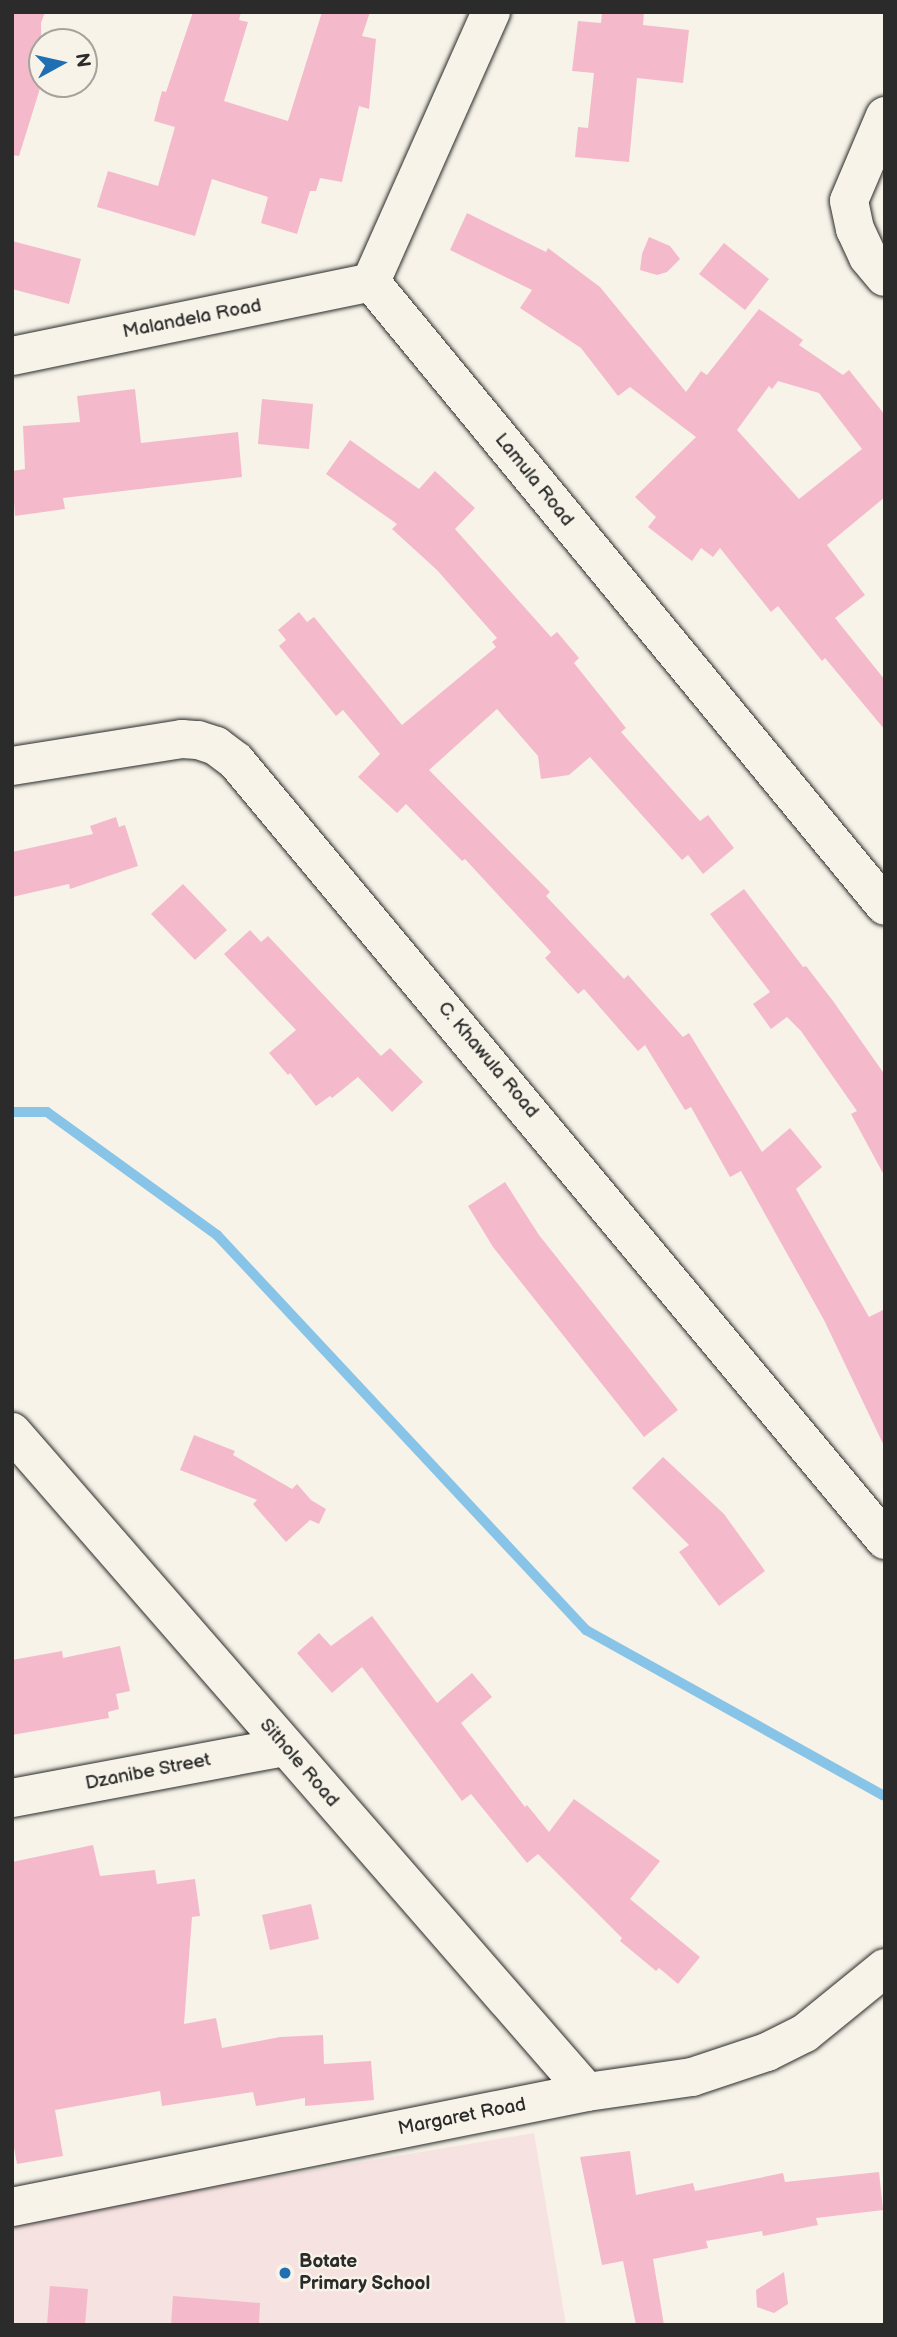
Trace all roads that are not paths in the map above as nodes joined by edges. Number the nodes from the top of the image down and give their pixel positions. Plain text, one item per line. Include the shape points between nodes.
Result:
1 (491, 12) edge
2 (885, 116) edge
3 (885, 277) edge
4 (371, 282) junction
5 (12, 356) edge
6 (12, 766) edge
7 (885, 906) edge
8 (12, 1432) edge
9 (885, 1540) edge
10 (284, 1747) junction
11 (12, 1798) edge
12 (885, 1968) edge
13 (587, 2092) junction
14 (12, 2207) edge

1 - 4 street
2 - 3 street via 849,201 855,229
4 - 5 street, Malandela Road
4 - 7 street, Lamula Road
6 - 9 street, C. Khawula Road via 182,739 216,746 236,761
8 - 10 street, Sithole Road
10 - 11 street, Dzanibe Street
10 - 13 street, Sithole Road
12 - 13 street, Margaret Road via 805,2033 767,2052 692,2077
13 - 14 street, Margaret Road

